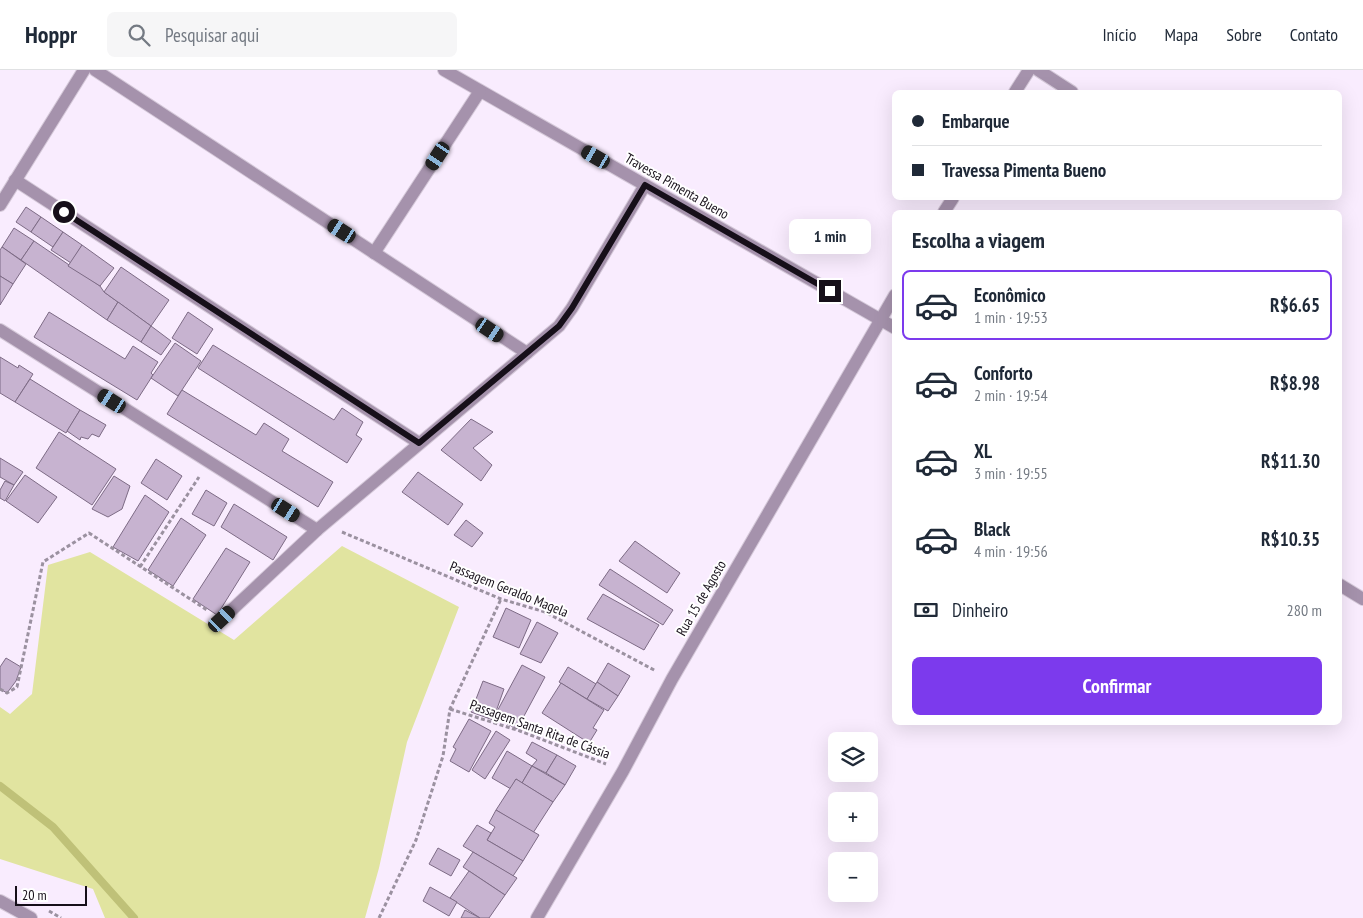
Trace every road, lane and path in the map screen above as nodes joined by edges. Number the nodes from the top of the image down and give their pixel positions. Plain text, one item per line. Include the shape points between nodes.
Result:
1 (84, 70) edge
2 (95, 70) edge
3 (444, 70) edge
4 (1029, 70) edge
5 (1038, 70) edge
6 (1016, 90) edge
7 (1069, 90) edge
8 (480, 91) junction
9 (15, 180) junction
10 (645, 185) junction
11 (4, 190) edge
12 (0, 205) edge
13 (374, 253) junction
14 (892, 300) edge
15 (880, 320) junction
16 (892, 326) edge
17 (0, 330) edge
18 (527, 353) junction
19 (419, 443) junction
20 (209, 462) junction
21 (333, 528) dead end
22 (317, 530) junction
23 (140, 568) junction
24 (1342, 586) edge
25 (501, 599) junction
26 (1363, 599) edge
27 (222, 619) joint
28 (672, 679) junction
29 (0, 689) edge
30 (450, 708) junction
31 (622, 771) junction
32 (0, 901) edge
33 (31, 918) edge
34 (379, 918) edge
35 (537, 918) edge

1 - 9 street
2 - 13 street
3 - 8 street, Travessa Pimenta Bueno
4 - 6 street
5 - 7 street
8 - 10 street, Travessa Pimenta Bueno
8 - 13 street
9 - 11 street
9 - 19 street
10 - 15 street, Travessa Pimenta Bueno
10 - 18 street via 572,308 559,326
11 - 12 street
13 - 18 street
14 - 15 street, Rua 15 de Agosto
15 - 16 street, Travessa Pimenta Bueno
15 - 28 street, Rua 15 de Agosto
17 - 20 street
18 - 19 street
19 - 22 street
20 - 22 street
20 - 23 path
21 - 25 path, Passagem Geraldo Magela
22 - 27 street
23 - 27 path
23 - 29 path via 89,533 43,562 17,687 7,693
24 - 26 street
25 - 28 path, Passagem Geraldo Magela via 545,612
25 - 30 path
28 - 31 street, Rua 15 de Agosto
30 - 31 path, Passagem Santa Rita de Cássia via 546,740
30 - 34 path via 443,756 419,831
31 - 35 street, Rua 15 de Agosto
32 - 33 street

